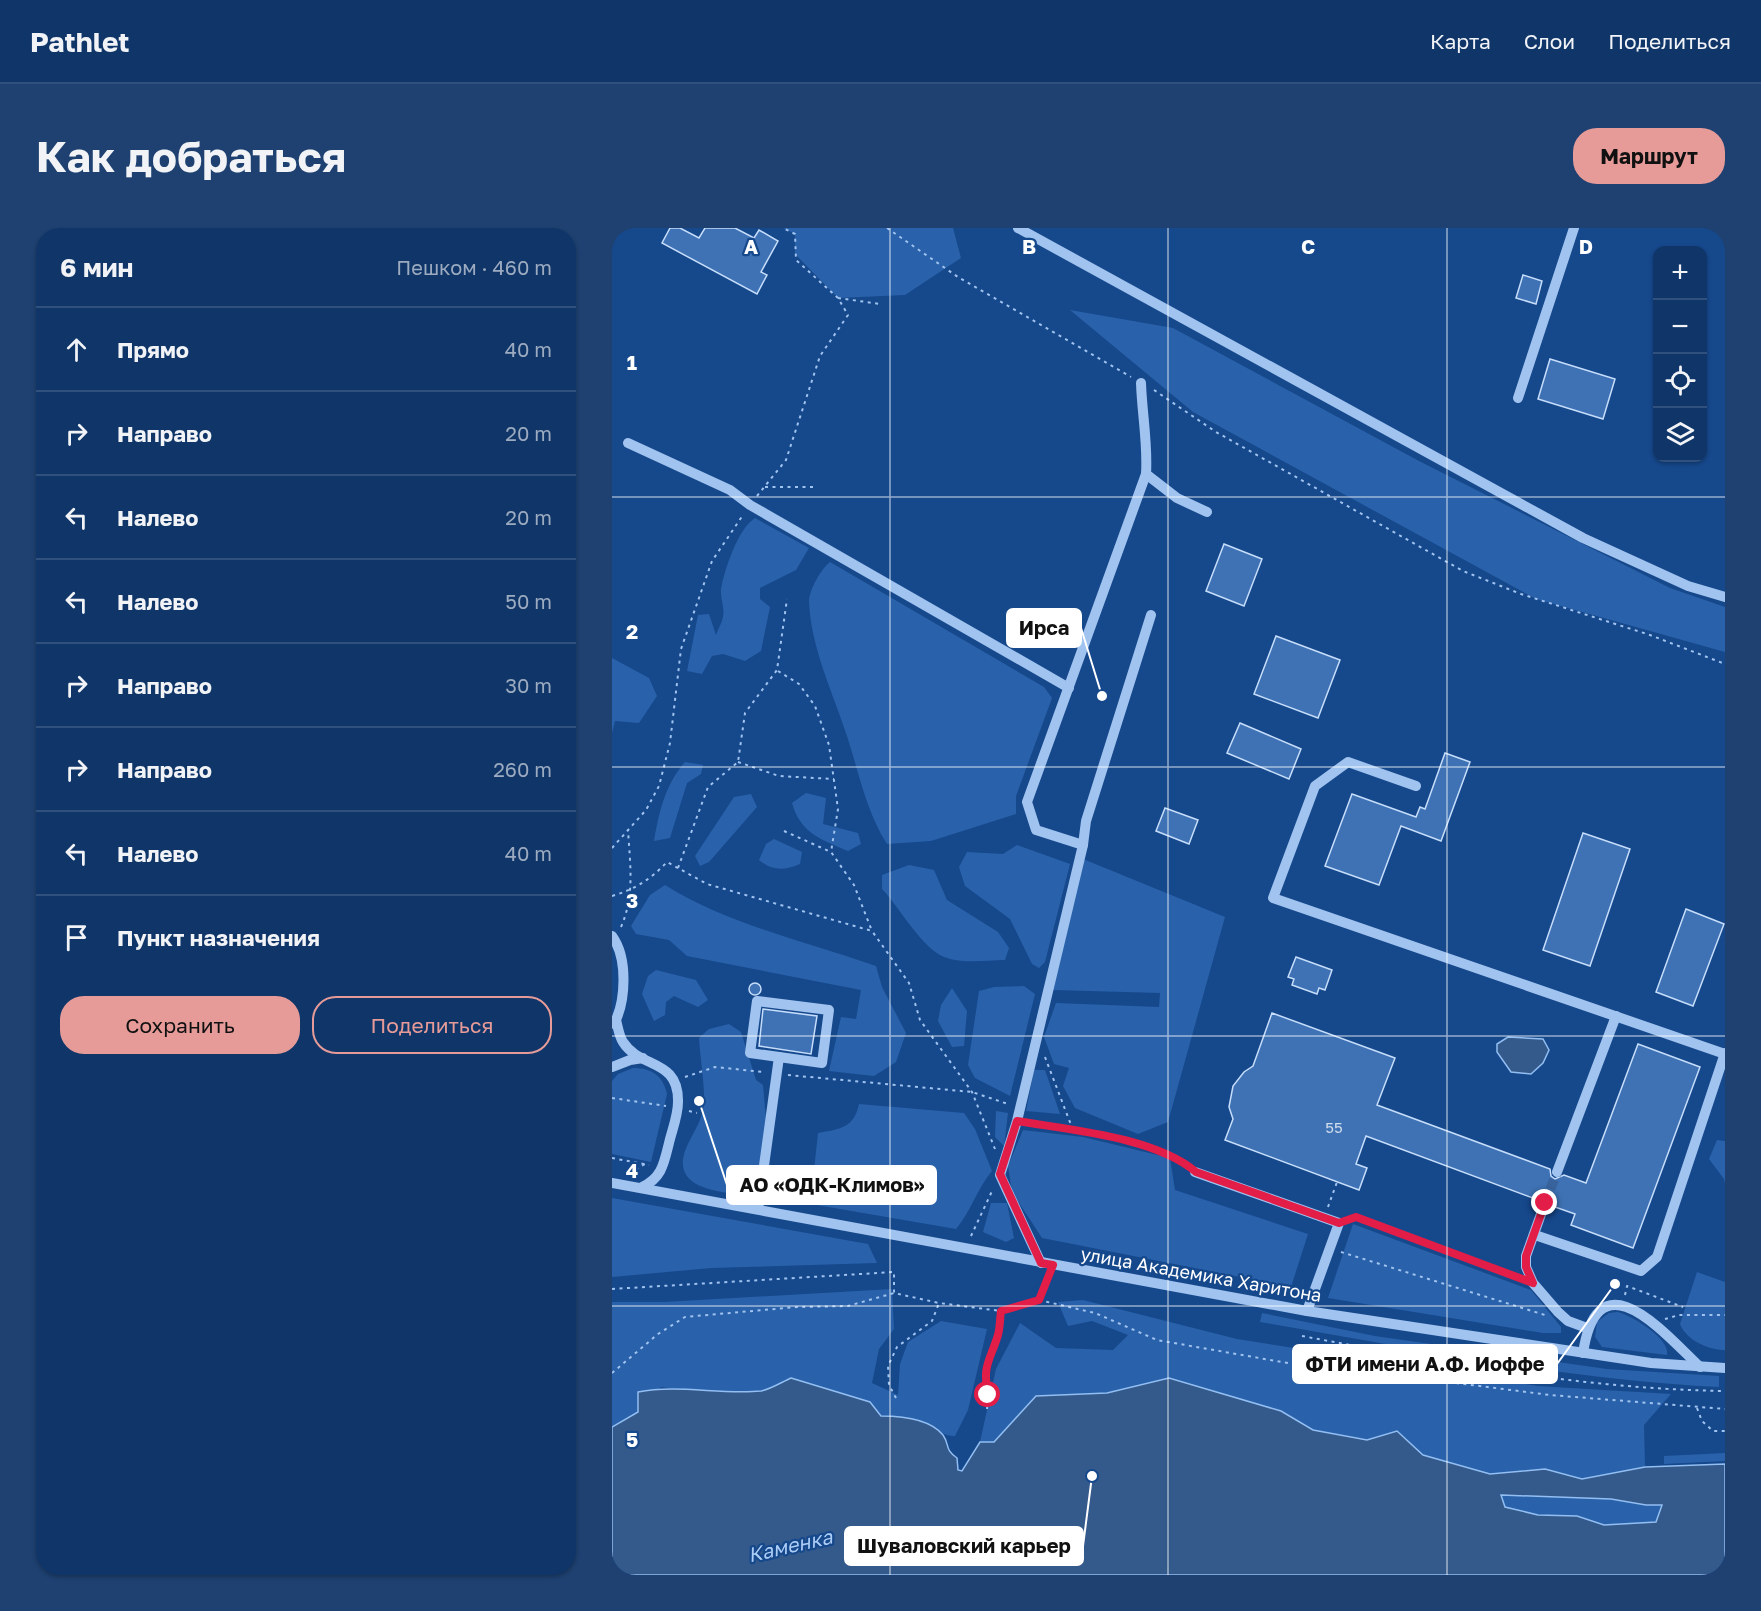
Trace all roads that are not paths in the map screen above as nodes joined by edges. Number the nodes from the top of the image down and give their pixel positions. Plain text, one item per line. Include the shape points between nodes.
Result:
1 (1018, 228) edge
2 (1574, 228) edge
3 (1141, 383) road end
4 (1518, 398) dead end
5 (628, 443) dead end
6 (1146, 474) junction
7 (1207, 512) dead end
8 (1725, 597) edge
9 (1151, 615) dead end
10 (1069, 688) junction
11 (1416, 786) dead end
12 (1083, 845) junction
13 (616, 932) edge
14 (1616, 1016) junction
15 (614, 1024) edge
16 (1725, 1054) edge
17 (779, 1057) junction
18 (643, 1058) junction
19 (612, 1067) edge
20 (662, 1171) junction
21 (1196, 1172) road end
22 (1557, 1172) tunnel mouth
23 (612, 1183) edge
24 (641, 1187) junction
25 (675, 1193) junction
26 (1545, 1203) tunnel mouth
27 (758, 1209) junction
28 (1535, 1235) junction
29 (1047, 1264) junction
30 (1307, 1311) junction
31 (1587, 1328) junction
32 (1583, 1353) junction
33 (1700, 1367) junction
34 (1725, 1368) edge

1 - 8 street via 1583,538 1688,586
2 - 4 street
3 - 6 street via 1148,449
5 - 10 street via 730,490
6 - 7 street via 1177,498
6 - 10 street
9 - 12 street via 1086,821
10 - 12 street via 1027,802 1036,830
11 - 14 street via 1348,762 1315,786 1273,898
12 - 29 street via 1021,1108 1000,1174
13 - 15 street via 622,965
14 - 16 street
14 - 22 street
15 - 18 street via 623,1043
16 - 28 street via 1657,1257 1641,1271
17 - 17 street via 822,1063 829,1010 757,1001 750,1053
17 - 27 street
18 - 19 street
18 - 20 street via 660,1066 674,1082 678,1094
20 - 24 street
20 - 25 street
21 - 30 street via 1339,1223
23 - 24 street, улица Академика Харитона
24 - 25 street, улица Академика Харитона
25 - 27 street, улица Академика Харитона
26 - 28 street
27 - 29 street, улица Академика Харитона
28 - 31 street via 1526,1256 1533,1283 1568,1321
29 - 30 street, улица Академика Харитона
30 - 32 street, улица Академика Харитона
31 - 32 street
31 - 33 street via 1604,1307 1619,1305 1652,1322
32 - 33 street, улица Академика Харитона
33 - 34 street, улица Академика Харитона

